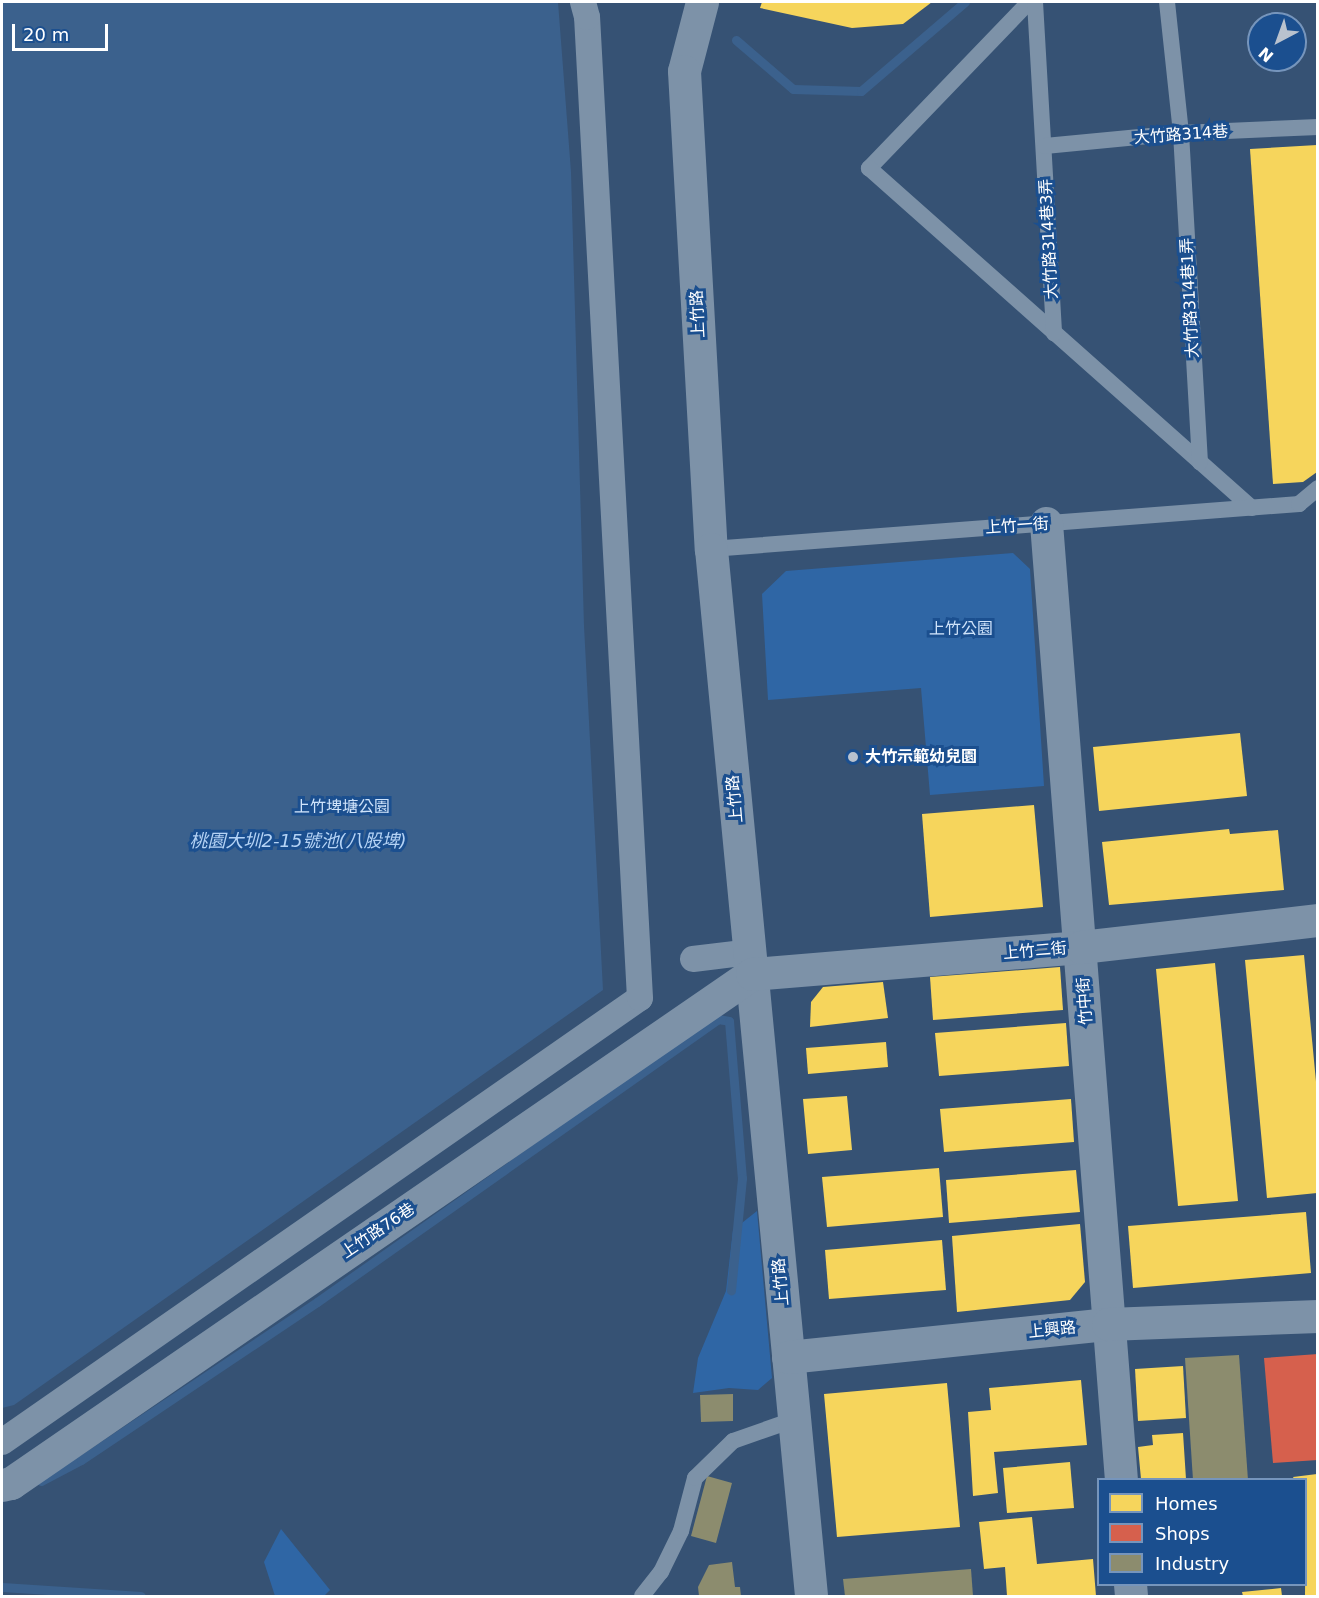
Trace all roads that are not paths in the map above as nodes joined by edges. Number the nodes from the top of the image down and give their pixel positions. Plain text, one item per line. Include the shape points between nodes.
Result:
1 (583, 2) edge
2 (702, 2) edge
3 (1029, 2) edge
4 (1035, 2) edge
5 (1167, 2) edge
6 (1317, 127) edge
7 (1181, 133) junction
8 (1045, 146) junction
9 (1054, 333) junction
10 (1200, 462) junction
11 (1317, 488) edge
12 (1252, 508) junction
13 (1046, 523) junction
14 (711, 549) junction
15 (1317, 920) edge
16 (1081, 947) junction
17 (693, 959) dead end
18 (751, 963) junction
19 (1317, 1316) edge
20 (1107, 1324) junction
21 (788, 1357) junction
22 (794, 1420) junction
23 (2, 1442) edge
24 (1121, 1478) edge
25 (2, 1485) edge
26 (642, 1596) edge
27 (811, 1596) edge

1 - 23 street via 640,998
2 - 14 street, 上竹路 via 684,71
3 - 9 lane via 868,168
4 - 8 lane, 大竹路314巷3弄
5 - 7 lane, 大竹路314巷1弄
6 - 7 lane, 大竹路314巷
7 - 8 lane, 大竹路314巷
7 - 10 lane, 大竹路314巷1弄
8 - 9 lane, 大竹路314巷3弄
9 - 10 lane
10 - 12 lane
11 - 12 lane, 上竹一街 via 1299,504
12 - 13 lane, 上竹一街
13 - 14 lane, 上竹一街
13 - 16 street, 竹中街
14 - 18 street, 上竹路
15 - 16 street, 上竹二街
16 - 18 street, 上竹二街
16 - 20 street, 竹中街
17 - 18 street
18 - 21 street, 上竹路
18 - 25 street, 上竹路76巷 via 11,1483
19 - 20 street, 上興路
20 - 21 street, 上興路
20 - 24 street, 竹中街
21 - 22 street, 上竹路
22 - 26 lane via 733,1442 695,1478 681,1531 661,1572
22 - 27 street, 上竹路

